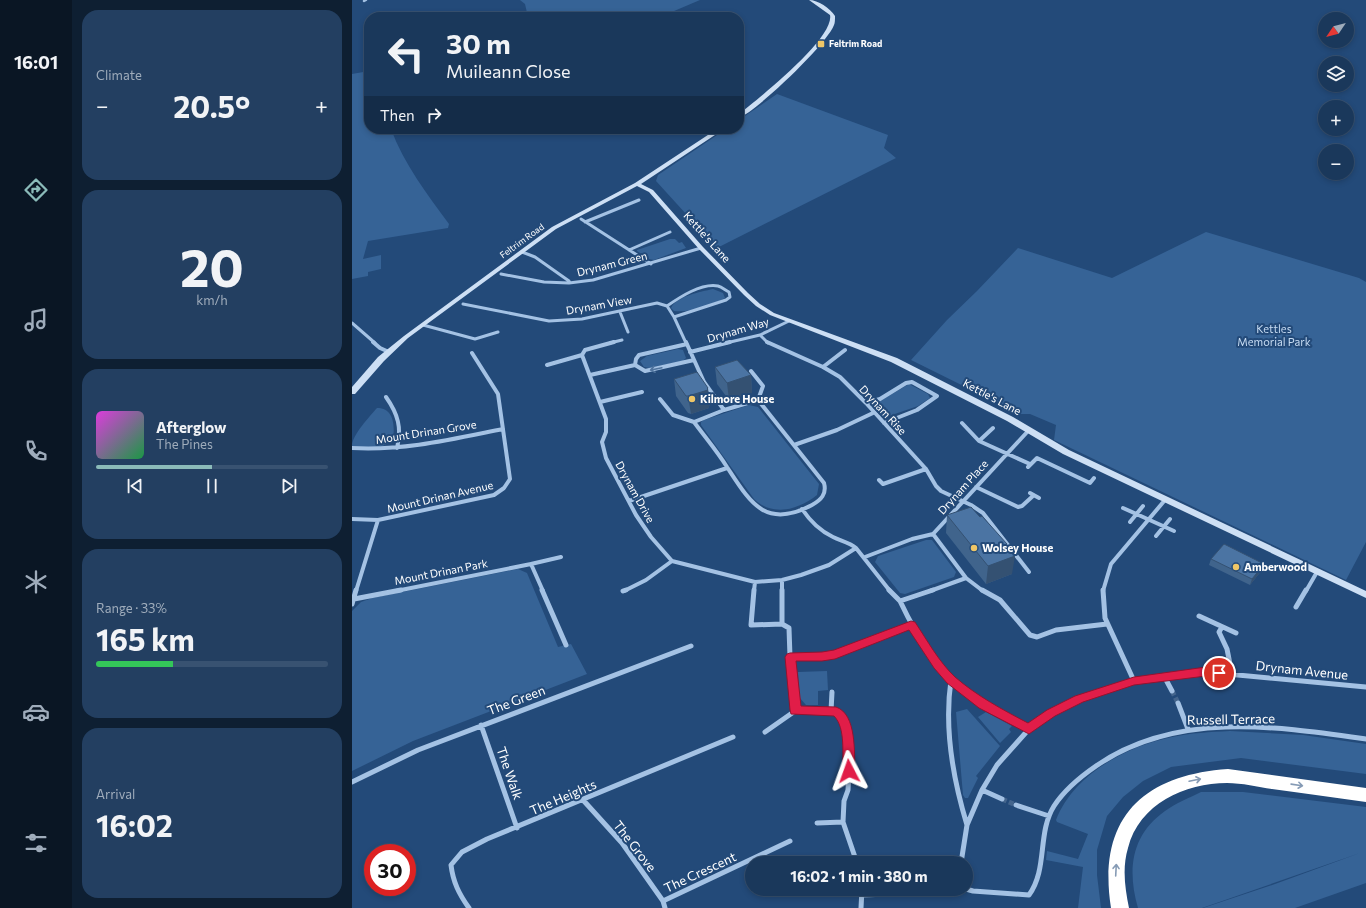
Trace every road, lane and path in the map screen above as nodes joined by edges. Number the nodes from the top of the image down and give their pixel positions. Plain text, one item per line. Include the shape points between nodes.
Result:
1 (811, 0) edge
2 (744, 112) edge
3 (713, 134) edge
4 (637, 184) junction
5 (638, 200) dead end
6 (581, 219) dead end
7 (585, 222) junction
8 (670, 232) dead end
9 (702, 248) junction
10 (629, 250) junction
11 (522, 252) junction
12 (651, 264) junction
13 (501, 274) dead end
14 (569, 283) junction
15 (463, 304) dead end
16 (667, 306) junction
17 (620, 312) junction
18 (674, 317) junction
19 (789, 321) junction
20 (352, 323) edge
21 (423, 325) junction
22 (498, 332) dead end
23 (628, 332) dead end
24 (760, 335) junction
25 (622, 340) dead end
26 (687, 344) junction
27 (845, 350) dead end
28 (389, 352) junction
29 (472, 352) dead end
30 (690, 352) junction
31 (582, 355) junction
32 (694, 360) junction
33 (547, 364) dead end
34 (635, 365) junction
35 (823, 367) junction
36 (751, 371) dead end
37 (590, 375) junction
38 (352, 392) edge
39 (642, 392) dead end
40 (386, 397) dead end
41 (660, 399) dead end
42 (758, 400) junction
43 (600, 402) junction
44 (866, 403) junction
45 (724, 410) junction
46 (873, 413) junction
47 (694, 422) junction
48 (884, 423) junction
49 (962, 423) dead end
50 (503, 428) junction
51 (993, 428) dead end
52 (1029, 430) junction
53 (979, 440) junction
54 (794, 445) junction
55 (352, 448) edge
56 (397, 448) junction
57 (1007, 453) junction
58 (728, 468) junction
59 (926, 469) junction
60 (1094, 478) dead end
61 (879, 480) dead end
62 (976, 487) junction
63 (1039, 498) dead end
64 (1165, 500) junction
65 (629, 501) junction
66 (962, 502) junction
67 (1143, 506) dead end
68 (1123, 508) dead end
69 (802, 509) junction
70 (1136, 514) junction
71 (352, 519) edge
72 (1148, 519) junction
73 (1170, 519) dead end
74 (378, 520) junction
75 (1130, 522) dead end
76 (1164, 526) junction
77 (1174, 531) dead end
78 (933, 534) junction
79 (1156, 536) dead end
80 (856, 548) junction
81 (561, 557) dead end
82 (865, 557) junction
83 (672, 562) junction
84 (531, 564) junction
85 (1028, 572) dead end
86 (1317, 572) junction
87 (966, 578) junction
88 (782, 580) junction
89 (755, 582) junction
90 (623, 591) dead end
91 (1366, 596) edge
92 (900, 601) junction
93 (353, 602) edge
94 (1296, 607) dead end
95 (1199, 616) dead end
96 (782, 624) junction
97 (1107, 624) junction
98 (911, 625) junction
99 (1222, 627) junction
100 (1236, 634) dead end
101 (566, 645) dead end
102 (691, 646) dead end
103 (790, 657) junction
104 (1232, 674) junction
105 (1164, 676) junction
106 (951, 680) junction
107 (1134, 681) junction
108 (1366, 687) edge
109 (1172, 691) tunnel mouth
110 (832, 692) dead end
111 (1178, 704) tunnel mouth
112 (795, 710) junction
113 (831, 711) junction
114 (481, 726) junction
115 (1029, 729) junction
116 (1188, 729) junction
117 (765, 732) dead end
118 (733, 737) dead end
119 (1366, 739) edge
120 (352, 782) edge
121 (982, 790) junction
122 (1366, 795) edge
123 (1002, 799) tunnel mouth
124 (584, 800) junction
125 (1016, 805) tunnel mouth
126 (1049, 816) junction
127 (843, 822) junction
128 (817, 823) dead end
129 (967, 826) junction
130 (517, 828) junction
131 (790, 841) dead end
132 (855, 856) edge
133 (962, 856) edge
134 (973, 891) edge
135 (862, 896) edge
136 (662, 902) junction
137 (470, 908) edge
138 (665, 908) edge
139 (861, 908) edge
140 (1120, 908) edge

1 - 2 street via 833,16 827,35 770,93
3 - 4 street, Feltrim Road
4 - 9 street, Kettle's Lane via 651,191
4 - 11 street, Feltrim Road via 566,221
5 - 7 street
6 - 7 street
7 - 10 street
8 - 10 street
9 - 12 street, Drynam Green
9 - 19 street, Kettle's Lane via 758,305
10 - 12 street
11 - 14 street via 535,258
11 - 21 street, Feltrim Road
12 - 14 street, Drynam Green via 593,280
13 - 14 street, Drynam Green via 544,282
15 - 17 street, Drynam View via 549,321 582,319
16 - 17 street, Drynam View via 657,303
16 - 18 street
16 - 18 street via 687,294 714,286 729,292 730,297 726,300
17 - 23 street
18 - 26 street
19 - 24 street, Drynam Way
19 - 52 street, Kettle's Lane via 894,360
20 - 28 street via 380,348
21 - 22 street via 475,340
21 - 28 street, Feltrim Road
24 - 30 street, Drynam Way
24 - 35 street, Drynam Rise via 770,344
25 - 31 street via 585,350
26 - 30 street
26 - 34 street via 639,355
27 - 35 street
28 - 38 street, Feltrim Road
29 - 50 street, Mount Drinan Avenue via 498,394
30 - 32 street
31 - 33 street
31 - 37 street, Drynam Drive
32 -> 34 street via 645,371
32 - 45 street via 704,382
34 - 37 street
35 - 44 street, Drynam Rise via 840,378
36 - 42 street via 763,386
37 - 43 street, Drynam Drive
39 - 43 street
40 - 56 street via 395,410 400,424
41 - 47 street via 673,415
42 - 45 street
42 - 54 street
43 - 65 street, Drynam Drive via 607,425 602,442 606,458
44 - 46 street, Drynam Rise
44 - 48 street via 880,399 912,382 937,396 917,410
45 - 47 street
46 - 48 street, Drynam Rise
46 - 54 street via 837,430
47 - 58 street
48 - 59 street, Drynam Rise
49 - 53 street, Drynam Place
50 - 56 street, Mount Drinan Grove
50 - 74 street, Mount Drinan Avenue via 510,479 503,491
51 - 53 street
52 - 57 street, Drynam Place
52 - 64 street, Kettle's Lane via 1066,452
53 - 57 street, Drynam Place
54 - 69 street via 826,488 824,495
55 - 56 street, Mount Drinan Grove
57 - 60 street via 1029,466 1037,458 1090,482
57 - 62 street, Drynam Place
58 - 65 street
58 - 69 street via 744,492 762,510 781,514
59 - 61 street via 883,484
59 - 66 street, Drynam Rise via 940,491
62 - 63 street via 1018,507 1032,494
62 - 66 street, Drynam Place
64 - 72 street
64 - 86 street, Kettle's Lane
65 - 83 street, Drynam Drive via 652,538
66 - 78 street, Drynam Place
66 - 85 street via 983,513
67 - 70 street
68 - 70 street
69 - 80 street via 818,528
70 - 72 street
70 - 75 street
71 - 74 street, Mount Drinan Avenue
72 - 76 street
72 - 97 street via 1111,564 1103,590
73 - 76 street
74 - 93 street
76 - 77 street
76 - 79 street
78 - 82 street
78 - 87 street
80 - 82 street
80 - 88 street via 829,565
81 - 84 street, Mount Drinan Park
82 - 92 street
83 - 89 street
83 - 90 street via 646,580
84 - 93 street, Mount Drinan Park
84 - 101 street
86 - 91 street, Kettle's Lane
86 - 94 street
87 - 92 street
87 - 97 street via 1000,600 1030,635 1037,637 1056,630
88 - 89 street
88 - 96 street
89 - 96 street via 751,625
92 - 98 street
95 - 99 street
96 - 103 street via 789,628
97 - 107 street
98 - 103 street via 835,654 822,657
98 - 106 street
99 - 100 street
99 - 104 street via 1219,632 1227,649
102 - 114 street, The Green
103 - 112 street
104 - 105 street, Drynam Avenue via 1206,672
104 - 108 street, Drynam Avenue
105 - 107 street, Drynam Avenue
105 - 109 street
106 - 115 street via 983,704
106 - 129 street via 948,692 952,753
107 - 115 street, Drynam Avenue via 1079,699 1051,713
110 - 113 street
111 - 116 street
112 - 113 street
112 - 117 street
113 - 127 street via 842,718 847,730 849,771
114 - 120 street, The Green via 418,750
114 - 130 street, The Walk
115 - 121 street, Drynam Avenue via 1007,752
116 - 119 street, Russell Terrace via 1245,727
116 - 126 street, Russell Terrace via 1155,737 1107,757 1069,787
118 - 124 street, The Heights
121 - 123 street
121 - 129 street, Drynam Avenue
140 -> 122 highway via 1116,862 1123,836 1128,825 1144,805 1164,790 1186,782 1228,776
124 - 130 street, The Heights
124 - 136 street, The Grove via 622,843
125 - 126 street
126 - 134 street, Russell Terrace via 1036,882 1029,895
127 - 128 street
127 - 132 street
129 - 133 street, Drynam Avenue
130 - 137 street, The Heights via 462,852 451,865 452,878
131 - 136 street, The Crescent
135 - 139 street
136 - 138 street, The Grove

